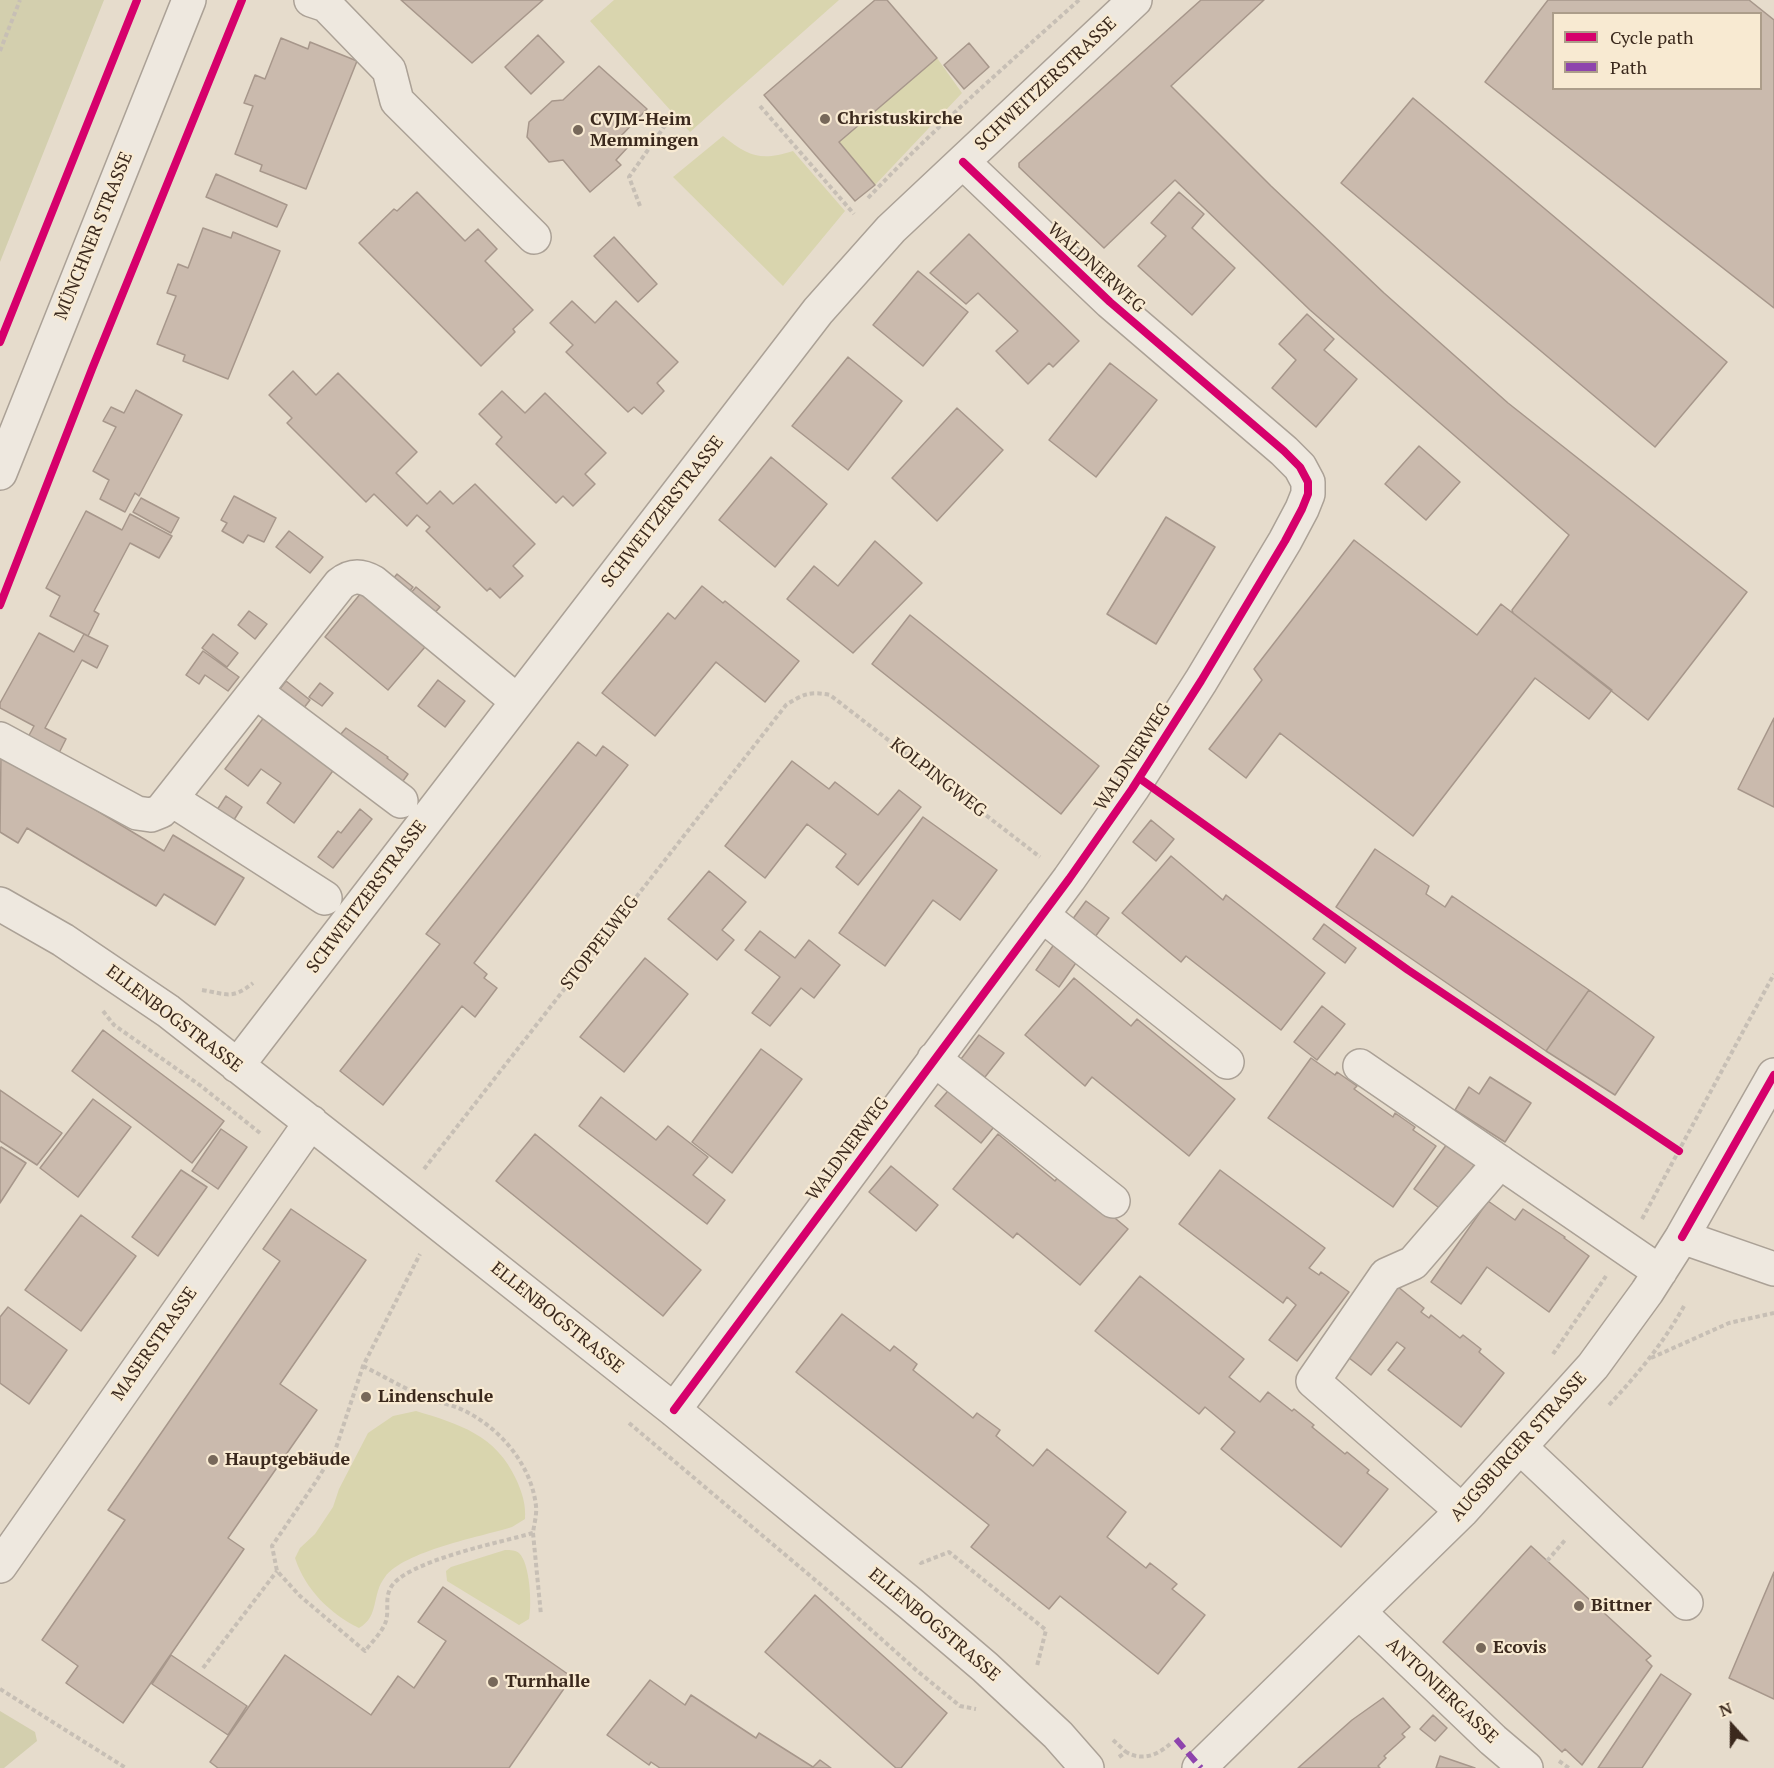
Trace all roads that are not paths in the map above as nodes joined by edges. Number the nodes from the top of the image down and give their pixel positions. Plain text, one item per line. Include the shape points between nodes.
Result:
1 (189, 0) edge
2 (311, 0) edge
3 (1135, 0) edge
4 (963, 162) junction
5 (534, 237) dead end
6 (0, 473) edge
7 (256, 692) junction
8 (517, 701) junction
9 (0, 739) edge
10 (171, 799) junction
11 (401, 801) dead end
12 (325, 898) dead end
13 (0, 904) edge
14 (1042, 915) junction
15 (934, 1059) junction
16 (1227, 1062) dead end
17 (237, 1066) junction
18 (1360, 1066) dead end
19 (1774, 1075) edge
20 (310, 1122) junction
21 (1500, 1162) junction
22 (1113, 1201) dead end
23 (1682, 1238) junction
24 (1774, 1269) edge
25 (1660, 1272) junction
26 (674, 1410) junction
27 (1520, 1447) junction
28 (1462, 1511) junction
29 (0, 1566) edge
30 (1686, 1603) dead end
31 (1359, 1612) junction
32 (1100, 1765) edge
33 (1199, 1768) edge
34 (1526, 1768) edge

1 - 6 street, MÜNCHNER STRASSE
2 - 5 street via 326,5 389,70 397,102
3 - 4 street, SCHWEITZERSTRASSE
4 - 8 street, SCHWEITZERSTRASSE via 891,229 818,311
4 - 14 street, WALDNERWEG via 1110,302 1284,450 1308,482 1302,509 1273,561 1135,784
7 - 8 street via 340,584 358,576 373,582
7 - 10 street
7 - 11 street
8 - 17 street, SCHWEITZERSTRASSE
9 - 10 street via 137,813 151,815 161,811
10 - 12 street
13 - 17 street, ELLENBOGSTRASSE via 115,974
14 - 15 street, WALDNERWEG
14 - 16 street
15 - 22 street
15 - 26 street, WALDNERWEG
17 - 20 street, ELLENBOGSTRASSE
18 - 21 street
19 - 23 street, AUGSBURGER STRASSE
20 - 26 street, ELLENBOGSTRASSE
20 - 29 street, MASERSTRASSE
21 - 25 street
21 - 28 street via 1413,1263 1386,1275 1313,1381
23 - 24 street
23 - 25 street, AUGSBURGER STRASSE
25 - 27 street, AUGSBURGER STRASSE via 1593,1366
26 - 32 street, ELLENBOGSTRASSE via 985,1667 1058,1735
27 - 28 street, AUGSBURGER STRASSE
27 - 30 street
28 - 31 street, AUGSBURGER STRASSE
31 - 33 street, AUGSBURGER STRASSE
31 - 34 street, ANTONIERGASSE

